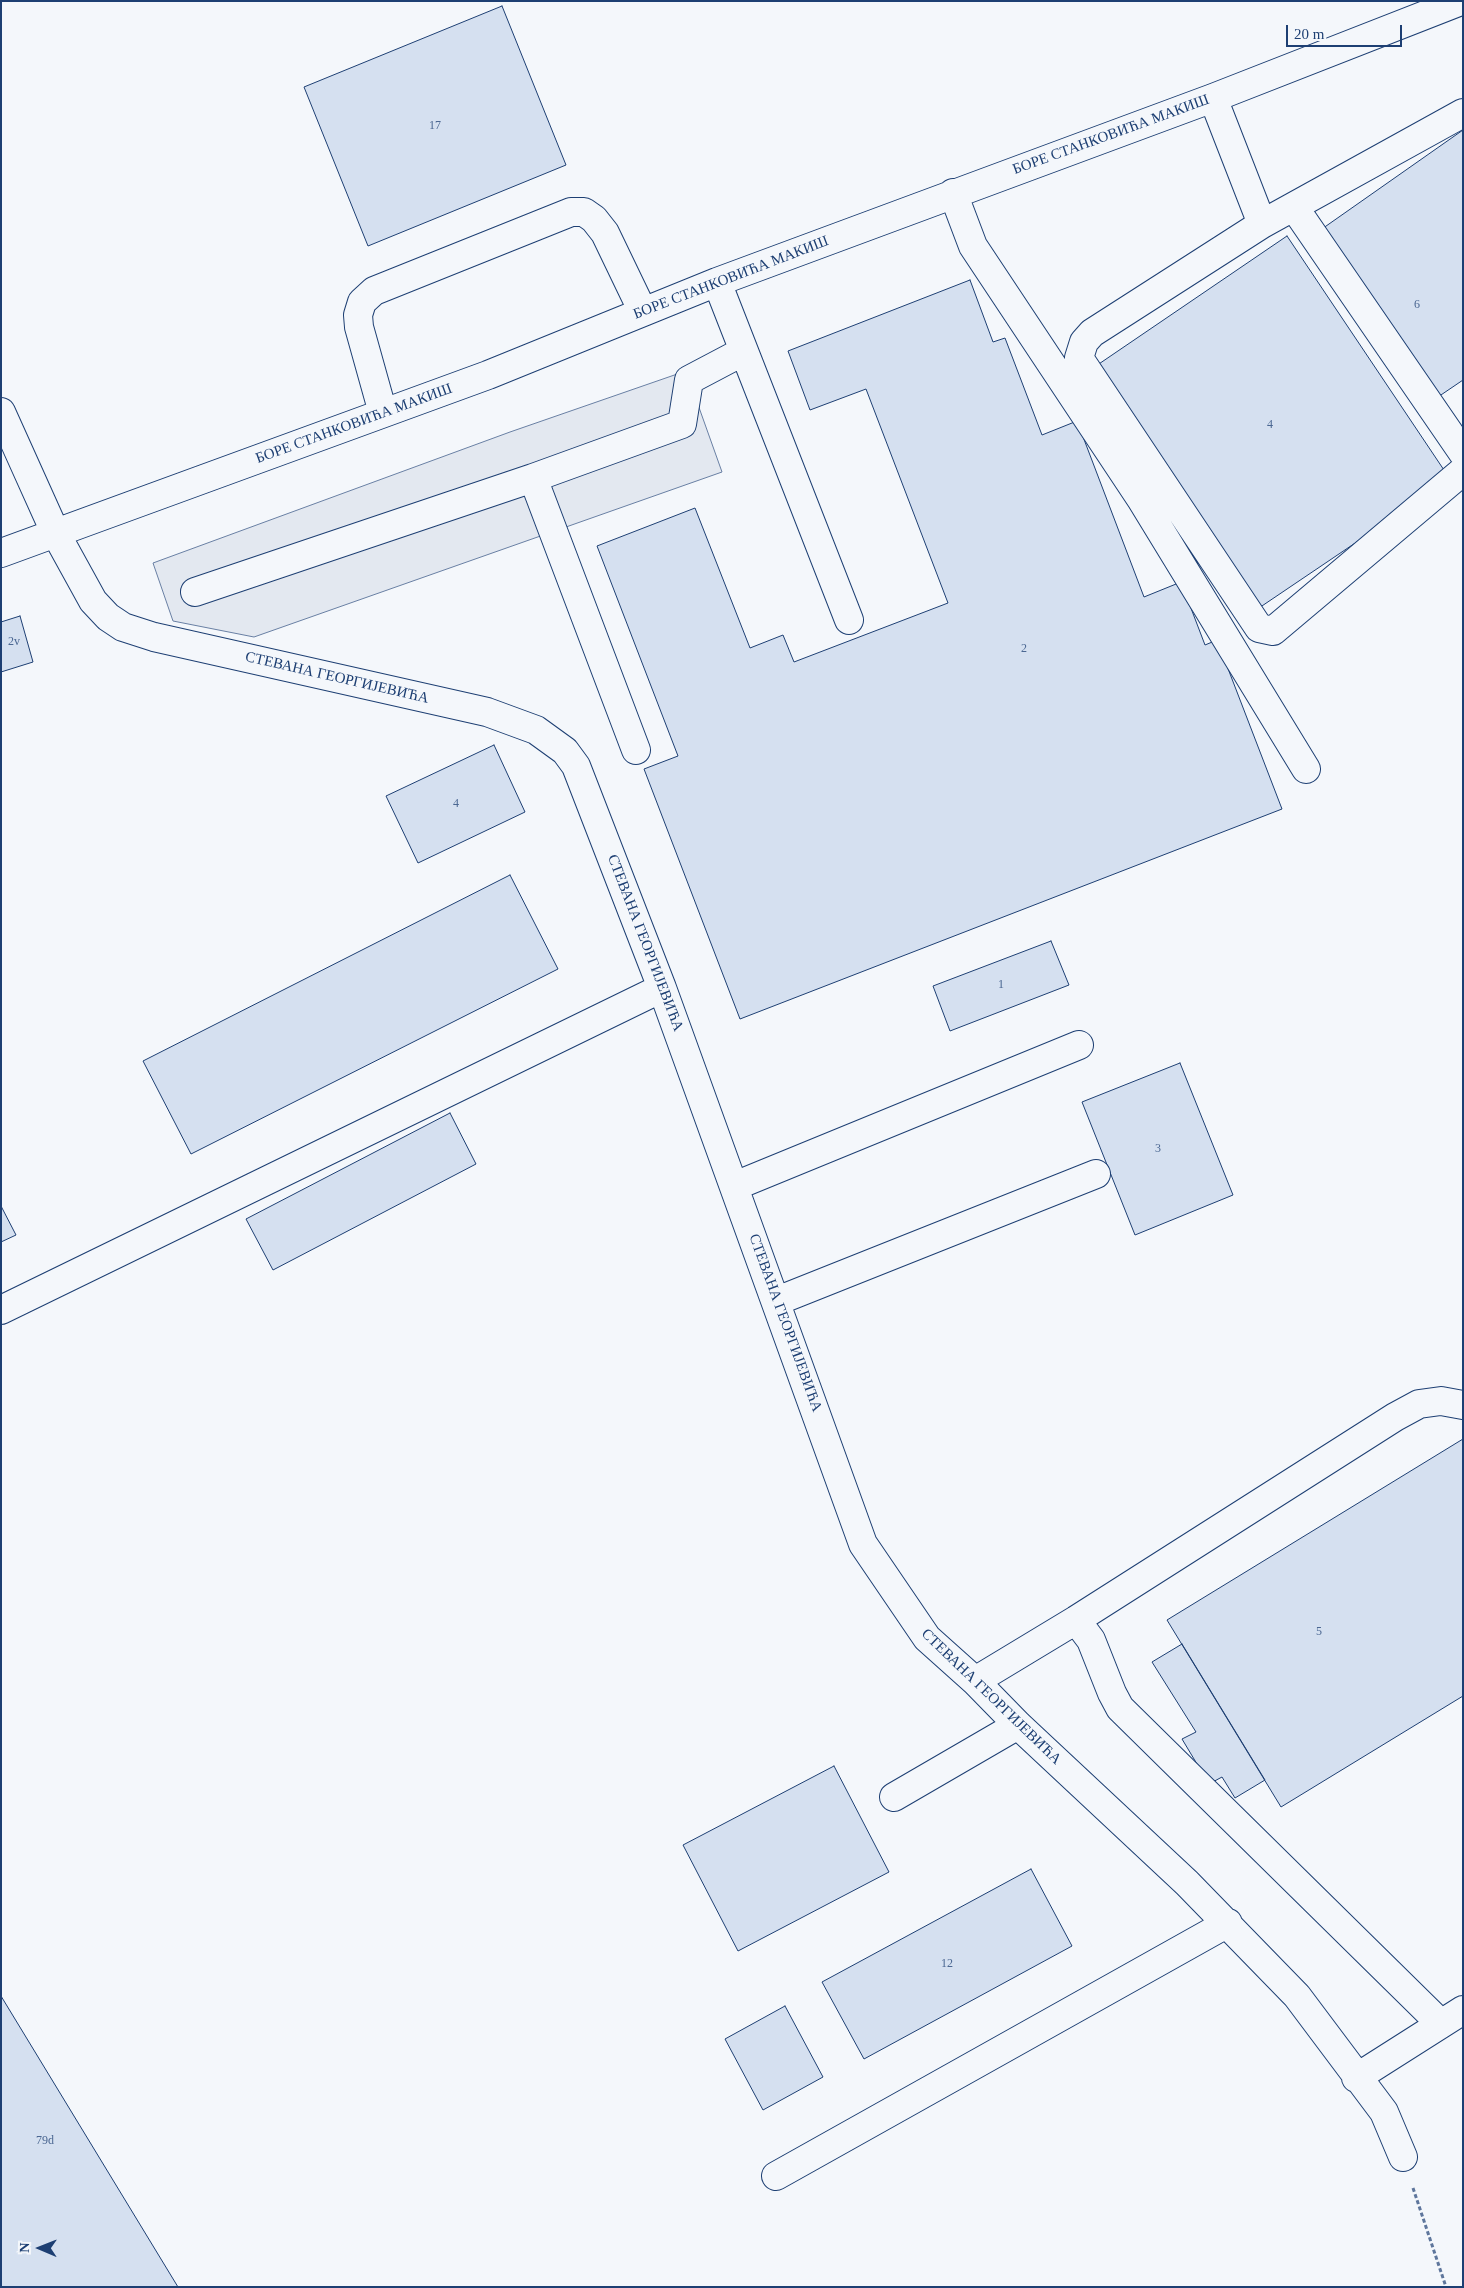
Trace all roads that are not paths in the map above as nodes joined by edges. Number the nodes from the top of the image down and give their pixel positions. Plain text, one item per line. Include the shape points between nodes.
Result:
1 (1461, 1) edge
2 (1213, 98) junction
3 (1463, 113) edge
4 (953, 193) junction
5 (1294, 207) junction
6 (1262, 224) junction
7 (716, 282) junction
8 (643, 312) junction
9 (744, 352) junction
10 (1, 412) edge
11 (383, 413) junction
12 (1463, 453) edge
13 (1463, 471) edge
14 (533, 478) junction
15 (55, 532) junction
16 (1, 553) edge
17 (195, 592) dead end
18 (849, 620) dead end
19 (636, 750) dead end
20 (1306, 769) dead end
21 (662, 988) junction
22 (1079, 1045) dead end
23 (1096, 1174) dead end
24 (735, 1186) junction
25 (777, 1301) junction
26 (1, 1310) edge
27 (1463, 1405) edge
28 (1076, 1620) junction
29 (975, 1681) junction
30 (1018, 1725) junction
31 (894, 1797) dead end
32 (1228, 1923) junction
33 (1452, 2017) edge
34 (1356, 2078) junction
35 (1404, 2157) road end
36 (776, 2176) dead end

1 - 2 street, БОРЕ СТАНКОВИЋА МАКИШ
2 - 4 street, БОРЕ СТАНКОВИЋА МАКИШ
2 - 6 street
3 - 5 street
4 - 7 street, БОРЕ СТАНКОВИЋА МАКИШ
4 - 20 street via 972,246 1141,500
5 - 6 street
5 - 12 street
6 - 13 street via 1092,333 1084,342 1079,358 1259,628 1273,631
7 - 8 street, БОРЕ СТАНКОВИЋА МАКИШ
7 - 9 street
8 - 11 street, БОРЕ СТАНКОВИЋА МАКИШ via 488,375
8 - 11 street via 605,233 584,212 571,212 374,291 362,302 359,327
9 - 14 street via 689,380 682,424
9 - 18 street
10 - 15 street, СТЕВАНА ГЕОРГИЈЕВИЋА
11 - 15 street, БОРЕ СТАНКОВИЋА МАКИШ
14 - 17 street
14 - 19 street
15 - 16 street, БОРЕ СТАНКОВИЋА МАКИШ
15 - 21 street, СТЕВАНА ГЕОРГИЈЕВИЋА via 93,601 123,627 154,637 487,712 536,730 552,740 576,766
21 - 24 street, СТЕВАНА ГЕОРГИЈЕВИЋА
21 - 26 street
22 - 24 street
23 - 25 street
24 - 25 street, СТЕВАНА ГЕОРГИЈЕВИЋА
25 - 29 street, СТЕВАНА ГЕОРГИЈЕВИЋА via 864,1544 927,1638
27 - 28 street via 1441,1401 1418,1404
28 - 29 street
28 - 33 street via 1091,1640 1120,1708
29 - 30 street, СТЕВАНА ГЕОРГИЈЕВИЋА
30 - 31 street
30 - 32 street, СТЕВАНА ГЕОРГИЈЕВИЋА
32 - 34 street, СТЕВАНА ГЕОРГИЈЕВИЋА via 1297,1996
32 - 36 street
33 - 34 street
34 - 35 street, СТЕВАНА ГЕОРГИЈЕВИЋА via 1384,2112

